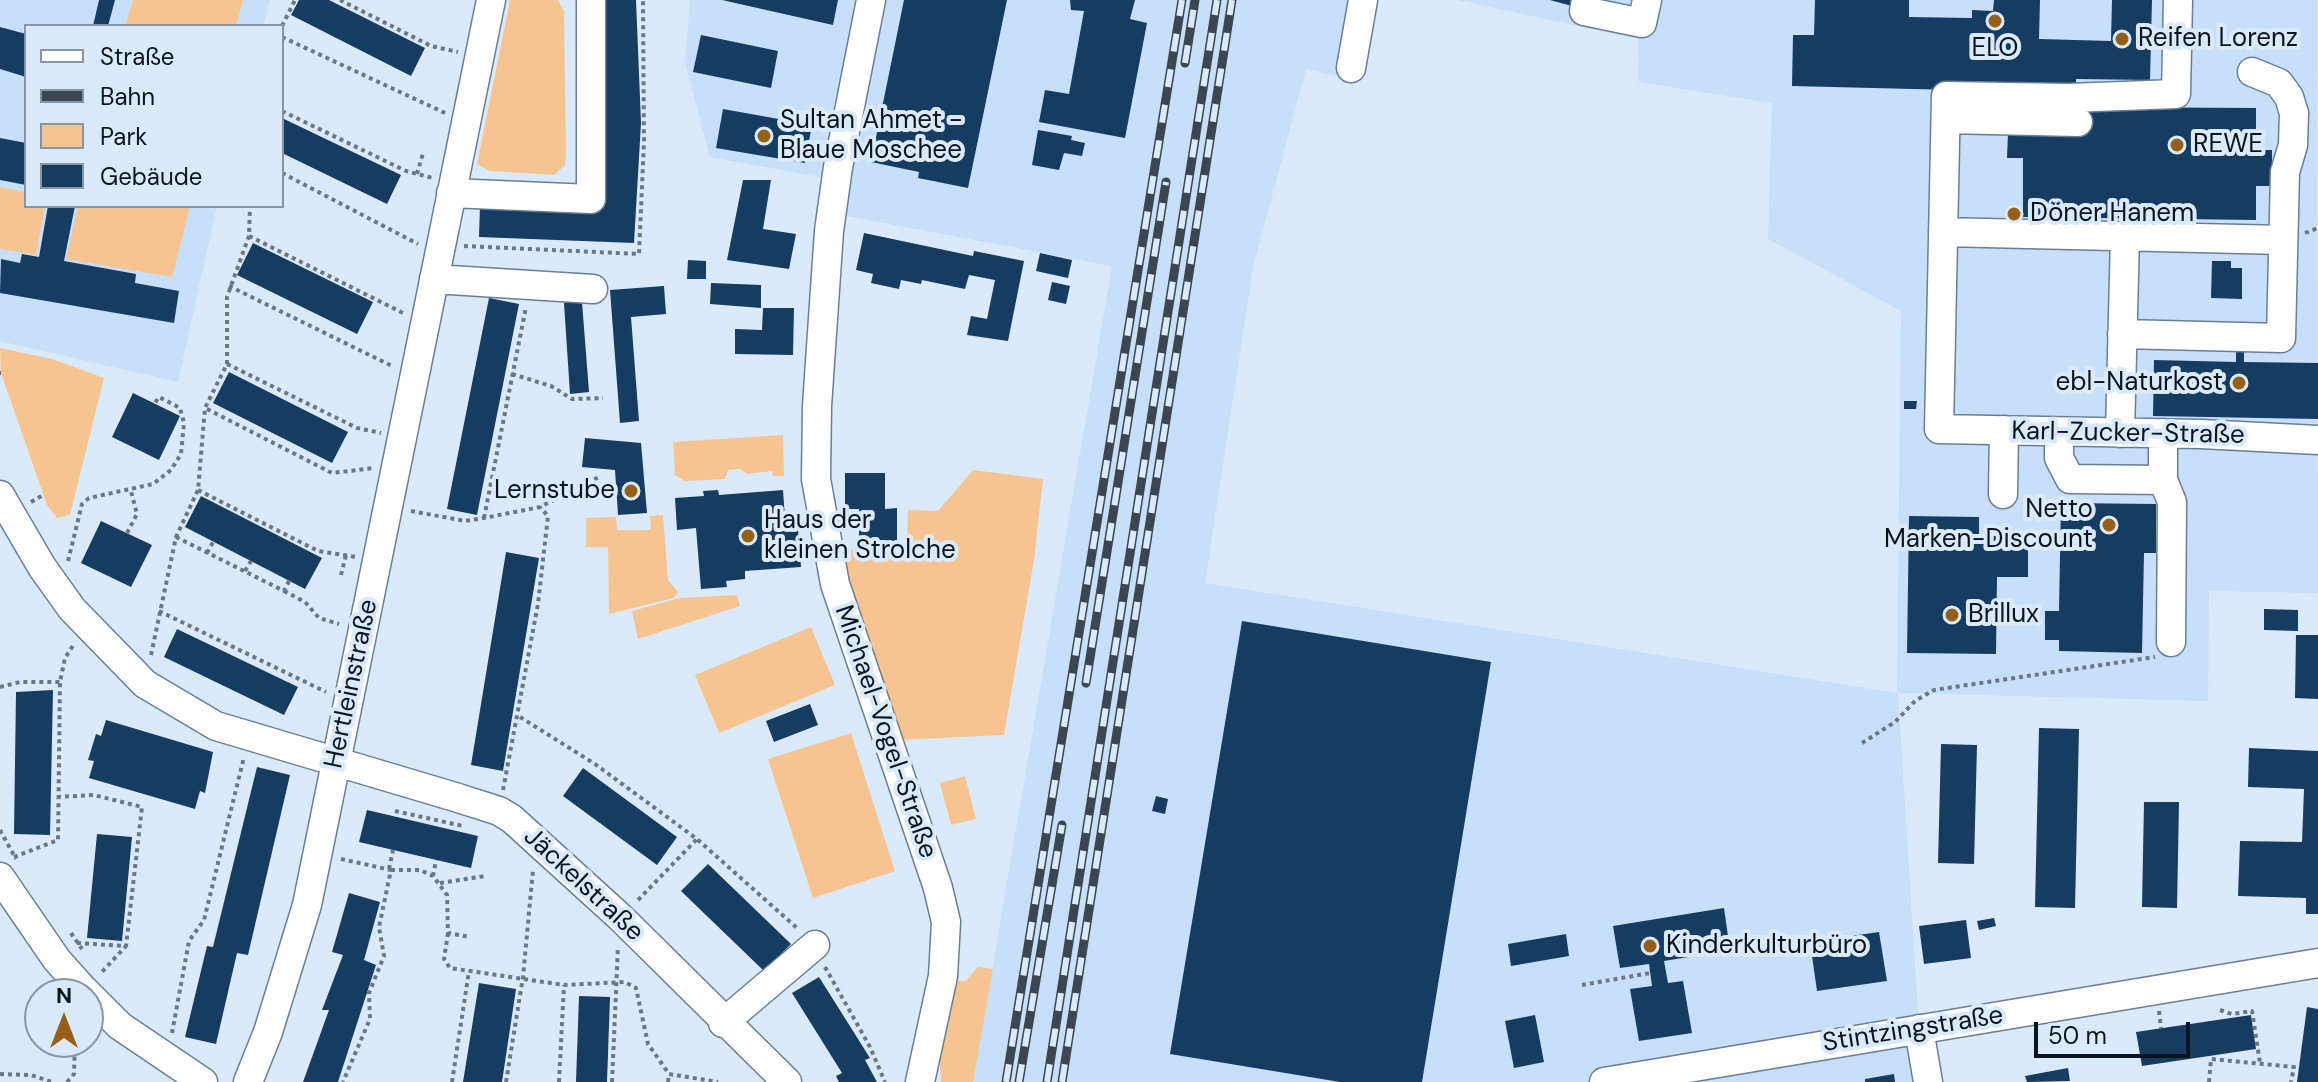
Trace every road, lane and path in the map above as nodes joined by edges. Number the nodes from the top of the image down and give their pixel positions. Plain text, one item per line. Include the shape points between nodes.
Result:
1 (295, 0) edge
2 (340, 0) edge
3 (491, 0) edge
4 (591, 0) edge
5 (871, 0) edge
6 (1363, 0) edge
7 (1586, 0) edge
8 (1647, 0) edge
9 (2178, 0) edge
10 (283, 24) edge
11 (284, 38) edge
12 (480, 56) junction
13 (1351, 68) dead end
14 (2252, 72) dead end
15 (284, 112) edge
16 (1946, 119) junction
17 (466, 121) junction
18 (2078, 122) dead end
19 (423, 153) dead end
20 (284, 174) edge
21 (417, 174) junction
22 (452, 188) junction
23 (250, 208) edge
24 (1943, 232) junction
25 (249, 236) junction
26 (2125, 236) junction
27 (2283, 240) junction
28 (436, 267) junction
29 (530, 285) junction
30 (229, 286) junction
31 (593, 289) dead end
32 (407, 318) junction
33 (2122, 334) junction
34 (227, 364) junction
35 (512, 374) junction
36 (413, 377) junction
37 (603, 398) dead end
38 (155, 403) dead end
39 (205, 408) junction
40 (377, 424) dead end
41 (2004, 430) junction
42 (2059, 432) junction
43 (2120, 433) junction
44 (2163, 433) junction
45 (2318, 440) edge
46 (391, 445) junction
47 (599, 477) dead end
48 (2163, 480) junction
49 (198, 490) junction
50 (131, 491) junction
51 (2003, 494) dead end
52 (0, 495) edge
53 (388, 506) junction
54 (540, 507) junction
55 (484, 518) junction
56 (127, 533) dead end
57 (176, 537) junction
58 (213, 542) dead end
59 (207, 553) junction
60 (346, 555) junction
61 (378, 560) junction
62 (251, 561) dead end
63 (245, 571) junction
64 (341, 575) dead end
65 (289, 581) dead end
66 (284, 591) junction
67 (60, 593) junction
68 (159, 611) junction
69 (91, 629) junction
70 (364, 630) junction
71 (2171, 642) joint
72 (60, 682) junction
73 (145, 684) junction
74 (0, 687) edge
75 (349, 702) junction
76 (520, 717) junction
77 (249, 737) junction
78 (1862, 743) dead end
79 (335, 762) junction
80 (57, 797) junction
81 (499, 811) junction
82 (535, 838) junction
83 (697, 839) junction
84 (393, 850) dead end
85 (318, 853) junction
86 (436, 860) dead end
87 (0, 863) edge
88 (390, 870) junction
89 (433, 876) junction
90 (485, 876) dead end
91 (0, 877) edge
92 (440, 883) junction
93 (621, 918) junction
94 (448, 933) junction
95 (470, 937) dead end
96 (815, 945) junction
97 (126, 946) junction
98 (57, 960) junction
99 (2318, 963) edge
100 (469, 971) junction
101 (1650, 973) dead end
102 (523, 977) junction
103 (73, 978) edge
104 (94, 978) edge
105 (614, 984) junction
106 (564, 985) junction
107 (1582, 985) dead end
108 (104, 1010) edge
109 (2220, 1010) dead end
110 (723, 1023) junction
111 (1919, 1029) junction
112 (74, 1058) edge
113 (167, 1061) junction
114 (2260, 1063) junction
115 (0, 1074) edge
116 (669, 1074) junction
117 (52, 1082) edge
118 (67, 1082) edge
119 (203, 1082) edge
120 (248, 1082) edge
121 (343, 1082) edge
122 (452, 1082) edge
123 (506, 1082) edge
124 (559, 1082) edge
125 (612, 1082) edge
126 (668, 1082) edge
127 (718, 1082) edge
128 (787, 1082) edge
129 (885, 1082) edge
130 (920, 1082) edge
131 (1604, 1082) edge
132 (1928, 1082) edge
133 (2209, 1082) edge
134 (2291, 1082) edge

1 - 10 path
2 - 12 path via 431,46
3 - 12 street, Hertleinstraße
4 - 22 street via 591,199
5 - 130 street, Michael-Vogel-Straße via 829,231 816,479 835,584 946,922 943,976
6 - 13 street
7 - 8 street via 1584,11 1642,23
9 - 16 street via 2176,94 1946,96
11 - 17 path
12 - 17 street, Hertleinstraße
14 - 27 street via 2279,83 2294,113
15 - 21 path
16 - 18 street
16 - 24 street
17 - 22 street, Hertleinstraße
19 - 21 path
20 - 28 path
21 - 22 path
22 - 28 street, Hertleinstraße
23 - 25 path
24 - 26 street
24 - 41 street, Karl-Zucker-Straße via 1939,429
25 - 30 path
25 - 32 path
26 - 27 street
26 - 33 street
27 - 33 street via 2281,338
28 - 29 street
28 - 32 street, Hertleinstraße
29 - 31 street
29 - 35 path
30 - 34 path
30 - 36 path
32 - 36 street, Hertleinstraße
33 - 43 street
34 - 39 path
34 - 46 path
35 - 37 path via 572,399
35 - 55 path
36 - 46 street, Hertleinstraße
38 - 50 path via 159,397 180,408 181,454 153,484
39 - 46 path via 332,473
39 - 49 path
40 - 46 path
41 - 42 street, Karl-Zucker-Straße
41 - 51 street
42 - 43 street, Karl-Zucker-Straße
42 - 48 street via 2059,458 2070,479
43 - 44 street, Karl-Zucker-Straße
44 - 45 street, Karl-Zucker-Straße
44 - 48 street
46 - 53 street, Hertleinstraße
47 - 54 path
48 - 71 street via 2172,502
49 - 57 path
49 - 60 path via 318,551
50 - 56 path via 137,514
50 - 67 path via 89,498 82,504
52 - 67 street, Jäckelstraße
53 - 55 path via 465,521
53 - 61 street, Hertleinstraße
54 - 55 path
54 - 76 path via 548,516
57 - 59 path
57 - 68 path
58 - 59 path
59 - 63 path
60 - 61 path
60 - 64 path
61 - 70 street, Hertleinstraße
62 - 63 path
63 - 66 path
65 - 66 path
66 - 70 path via 305,602 319,618
67 - 69 street, Jäckelstraße
68 - 73 path
68 - 75 path
69 - 72 path via 65,658
69 - 73 street, Jäckelstraße
70 - 75 street, Hertleinstraße
71 - 78 path via 2158,657 1934,690
72 - 74 path
72 - 80 path
73 - 77 street, Jäckelstraße via 183,709
75 - 79 street, Hertleinstraße
76 - 81 path
76 - 83 path
77 - 79 street, Jäckelstraße
77 - 113 path via 204,920 189,941
79 - 81 street, Jäckelstraße
79 - 85 street, Hertleinstraße
80 - 87 path via 58,840
80 - 97 path via 94,795 142,807
81 - 82 street, Jäckelstraße
82 - 93 street, Jäckelstraße
82 - 102 path
83 - 93 path
83 - 96 path
84 - 88 path
85 - 88 path
85 - 120 street, Hertleinstraße via 296,946
86 - 89 path
88 - 89 path via 420,870
88 - 121 path via 379,927 384,956 369,993 370,1019
89 - 92 path
90 - 92 path
91 - 98 street
92 - 94 path via 449,907
93 - 105 path
93 - 110 street, Jäckelstraße
94 - 95 path
94 - 100 path via 444,959 450,968
96 - 110 street
96 - 129 path
97 - 98 path via 78,943
97 - 104 path
98 - 103 street
99 - 111 street, Stintzingstraße
100 - 102 path
100 - 122 path
101 - 107 path
102 - 106 path
102 - 123 path
105 - 106 path
105 - 116 path via 636,988 648,1044
105 - 125 path
106 - 124 path
108 - 113 street
109 - 114 path via 2252,1011
110 - 128 street, Jäckelstraße
111 - 131 street, Stintzingstraße
111 - 132 street
112 - 118 path via 74,1074
113 - 119 street
114 - 133 path via 2211,1059
114 - 134 path via 2294,1067
115 - 117 path
116 - 126 path
116 - 127 path

